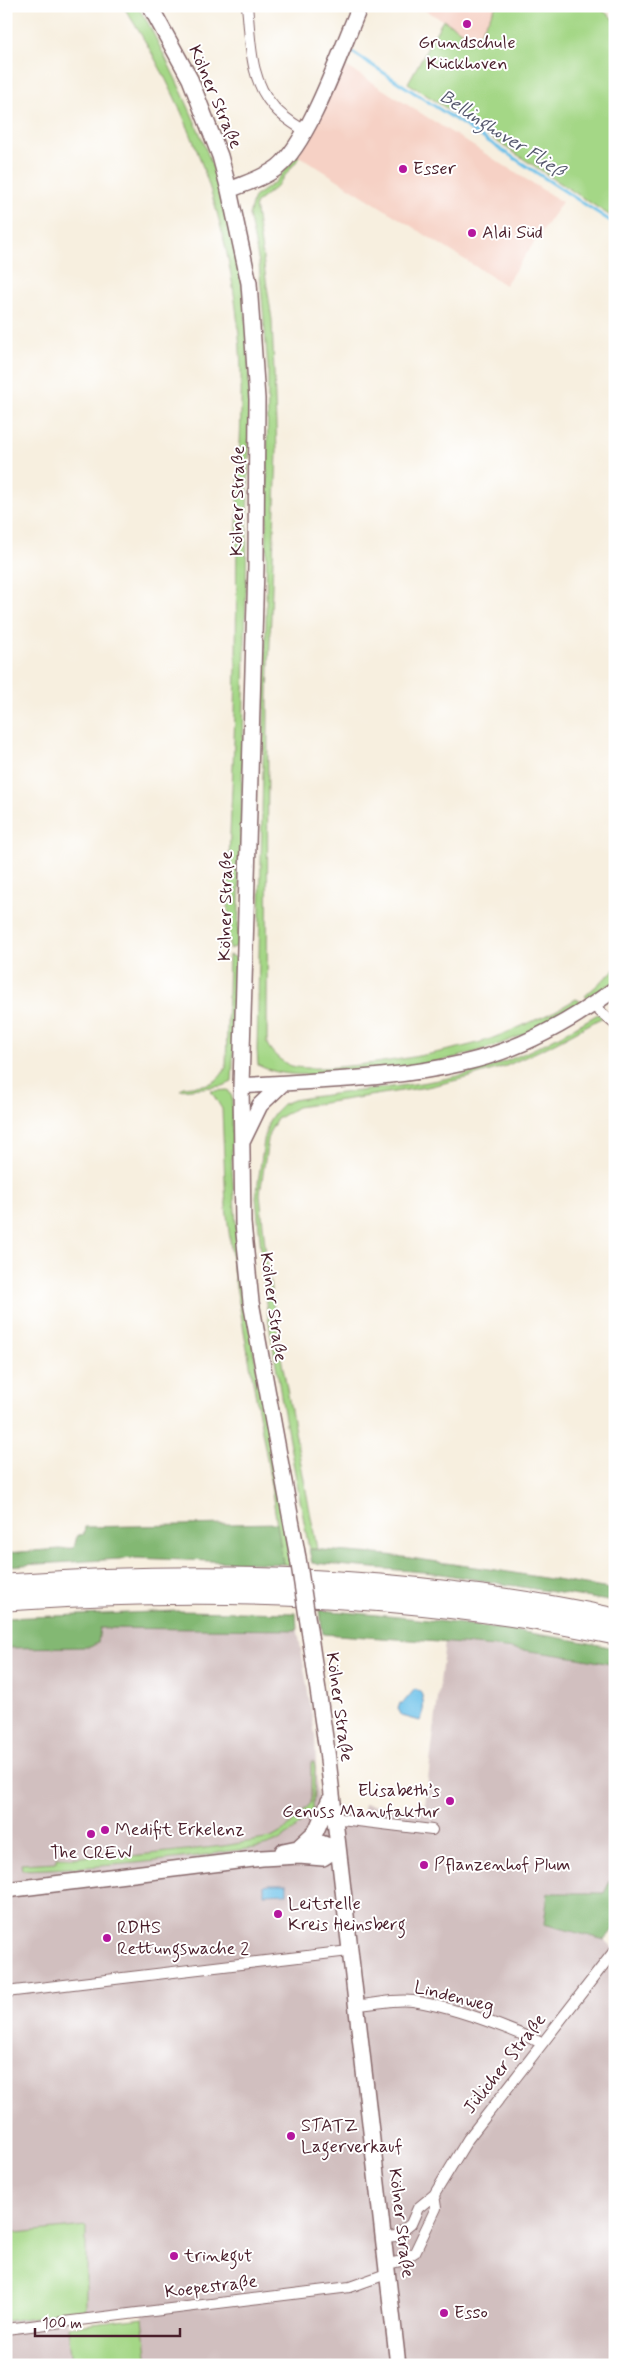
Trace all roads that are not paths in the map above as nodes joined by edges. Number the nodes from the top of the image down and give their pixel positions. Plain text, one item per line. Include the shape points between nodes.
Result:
1 (150, 6) edge
2 (247, 6) edge
3 (360, 6) edge
4 (305, 131) junction
5 (229, 190) junction
6 (615, 989) edge
7 (592, 1006) junction
8 (615, 1024) edge
9 (282, 1084) junction
10 (240, 1086) junction
11 (241, 1142) junction
12 (6, 1584) edge
13 (6, 1601) edge
14 (615, 1618) edge
15 (615, 1635) edge
16 (331, 1795) junction
17 (333, 1818) junction
18 (432, 1830) dead end
19 (300, 1846) junction
20 (337, 1849) junction
21 (262, 1858) junction
22 (9, 1888) edge
23 (350, 1951) junction
24 (613, 1957) edge
25 (6, 1992) edge
26 (356, 2005) junction
27 (542, 2043) junction
28 (434, 2195) junction
29 (384, 2237) junction
30 (388, 2268) junction
31 (6, 2329) edge
32 (398, 2365) edge

1 - 5 main road, Kölner Straße via 190,79 212,133
2 - 4 street via 258,82 275,108
3 - 4 main road
4 - 5 main road via 279,166 264,176
5 - 10 main road, Kölner Straße via 249,283 257,399 256,567
6 - 7 main road
7 - 8 street
7 - 9 main road via 529,1039 464,1063 397,1075
9 - 10 main road
9 - 11 main road via 260,1105
10 - 11 main road, Kölner Straße
11 - 16 main road, Kölner Straße, bridge via 242,1223 251,1302 298,1558
12 - 14 highway via 143,1577 262,1576 424,1588
13 - 15 highway via 171,1592 263,1593 434,1607
16 - 17 main road, Kölner Straße
16 - 19 main road via 316,1831
17 - 18 street
17 - 20 main road, Kölner Straße
19 - 20 main road via 321,1843
19 - 21 main road
20 - 21 main road via 323,1858
20 - 23 main road, Kölner Straße
21 - 22 main road
23 - 25 street
23 - 26 main road, Kölner Straße
24 - 27 street, Jülicher Straße
26 - 27 street, Lindenweg via 412,2001 498,2025
26 - 29 main road, Kölner Straße
27 - 28 street, Jülicher Straße via 468,2139
28 - 29 street, Jülicher Straße via 418,2208 411,2224 403,2232
28 - 30 street, Jülicher Straße via 436,2208 415,2252
29 - 30 main road, Kölner Straße
30 - 31 street, Koepestraße via 350,2286
30 - 32 main road, Kölner Straße

